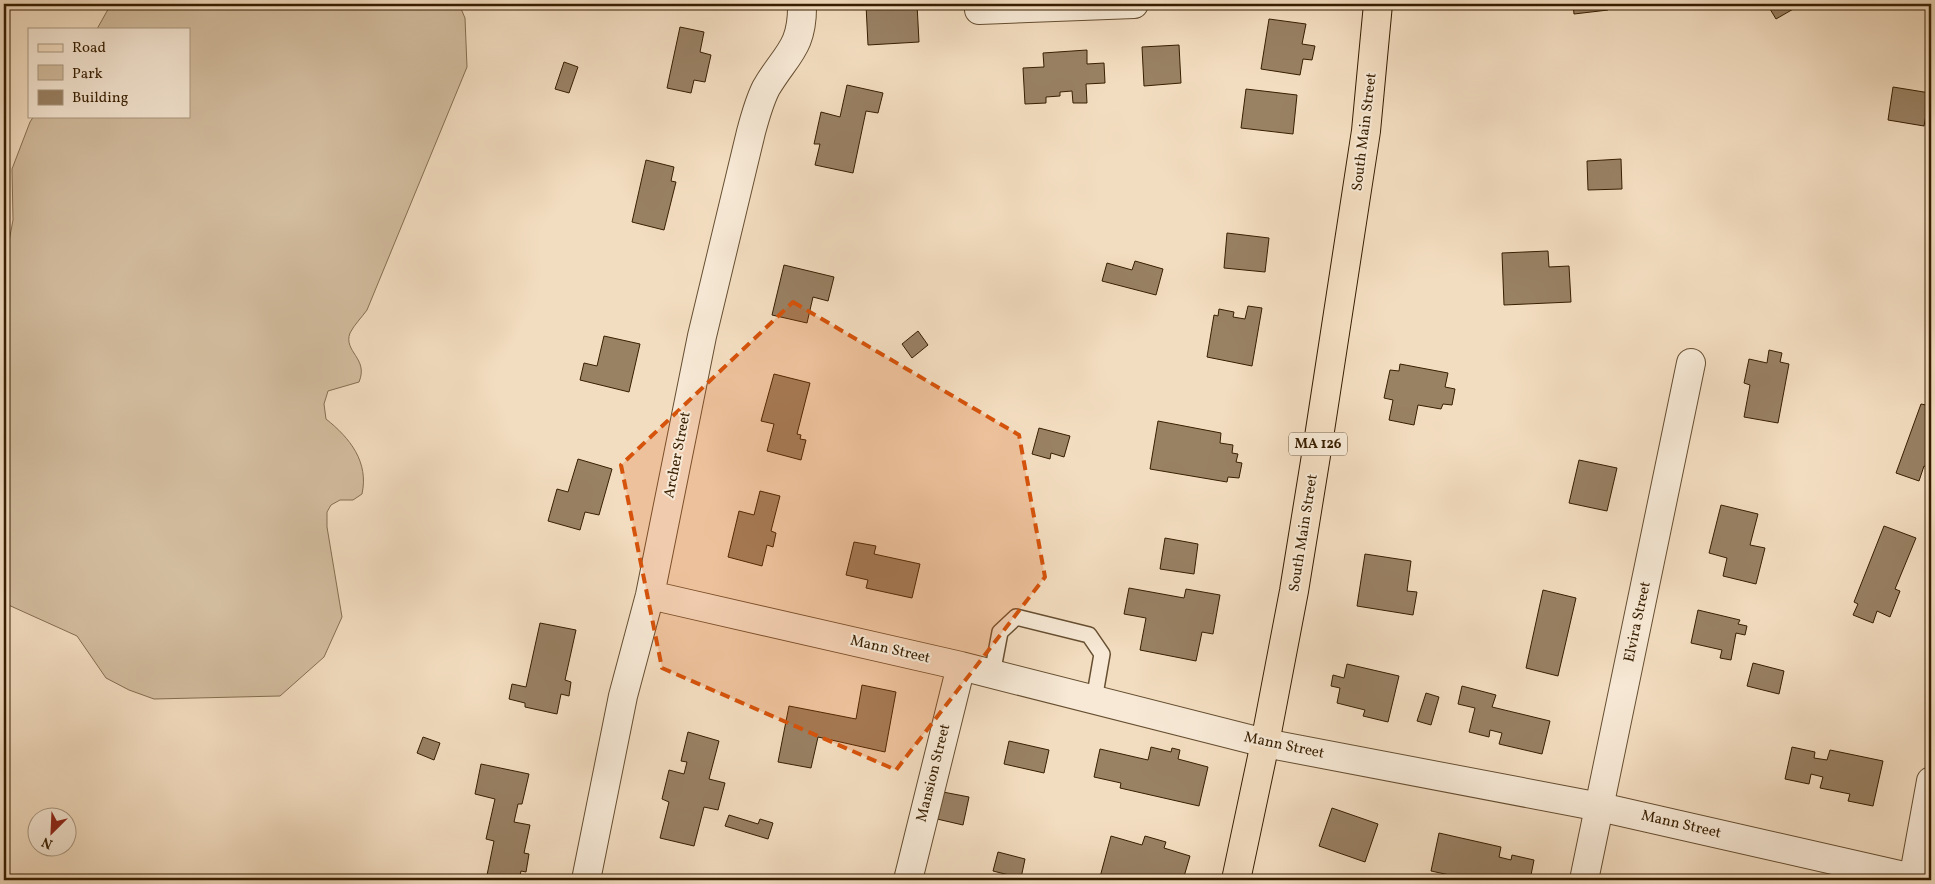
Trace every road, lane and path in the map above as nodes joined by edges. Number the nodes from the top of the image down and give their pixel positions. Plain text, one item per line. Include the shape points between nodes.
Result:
1 (802, 4) edge
2 (1134, 4) edge
3 (1378, 4) edge
4 (979, 10) dead end
5 (1691, 363) dead end
6 (650, 595) junction
7 (961, 666) junction
8 (992, 674) junction
9 (1094, 700) junction
10 (1265, 743) junction
11 (1931, 781) edge
12 (1600, 807) junction
13 (586, 880) edge
14 (908, 880) edge
15 (1236, 880) edge
16 (1584, 880) edge
17 (1916, 880) edge

1 - 6 street, Archer Street via 797,41 758,106 702,336
2 - 4 street
3 - 10 main road, South Main Street / MA 126 via 1366,130 1344,284 1294,591
5 - 12 street, Elvira Street
6 - 7 street, Mann Street
6 - 13 street, Archer Street via 623,696
7 - 8 street, Mann Street
7 - 14 street, Mansion Street
8 - 9 street, Mann Street
8 - 9 lane via 1000,632 1016,617 1089,634 1102,654
9 - 10 street, Mann Street
10 - 12 street, Mann Street
10 - 15 main road, South Main Street / MA 126
11 - 17 street
12 - 16 street, Elvira Street
12 - 17 street, Mann Street

